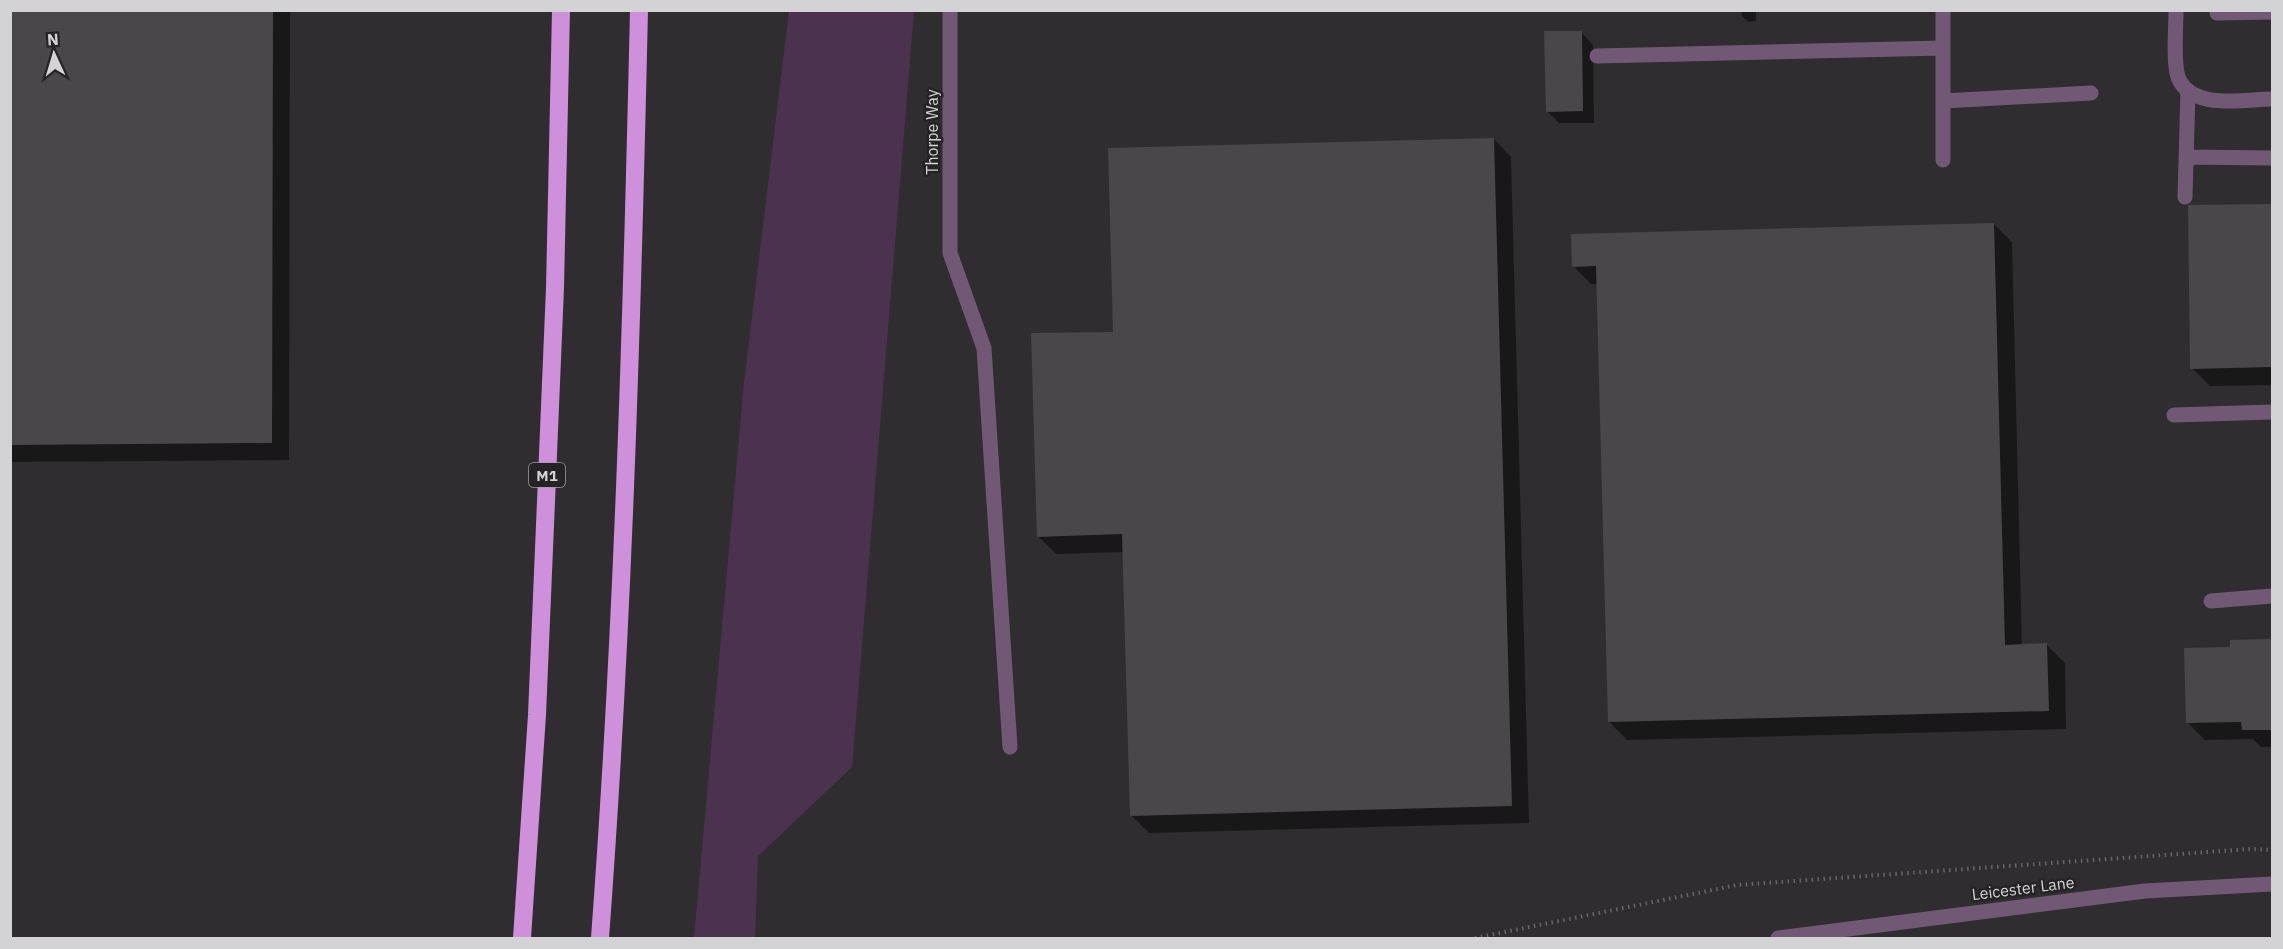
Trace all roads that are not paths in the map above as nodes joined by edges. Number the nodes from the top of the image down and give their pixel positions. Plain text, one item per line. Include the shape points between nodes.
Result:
1 (561, 10) edge
2 (639, 10) edge
3 (951, 10) edge
4 (1943, 10) edge
5 (2176, 10) edge
6 (2272, 12) edge
7 (2217, 13) dead end
8 (1943, 48) junction
9 (1596, 56) dead end
10 (2188, 92) junction
11 (2091, 93) dead end
12 (2272, 99) edge
13 (1943, 101) junction
14 (2186, 158) junction
15 (2272, 158) edge
16 (1943, 160) dead end
17 (2185, 197) dead end
18 (2272, 412) edge
19 (2174, 415) dead end
20 (2272, 596) edge
21 (2211, 602) dead end
22 (1010, 747) dead end
23 (2272, 884) edge
24 (522, 939) edge
25 (600, 939) edge
26 (1778, 939) edge

1 - 24 highway, M1 via 555,288 537,715
2 - 25 highway via 623,531
3 - 22 street, Thorpe Way via 951,254 984,348
4 - 8 street
5 - 10 street via 2178,76
6 - 7 street
8 - 9 street
8 - 13 street
10 - 12 street via 2217,100
10 - 14 street
11 - 13 street
13 - 16 street
14 - 15 street
14 - 17 street
18 - 19 street
20 - 21 street
23 - 26 street, Leicester Lane via 2145,891

